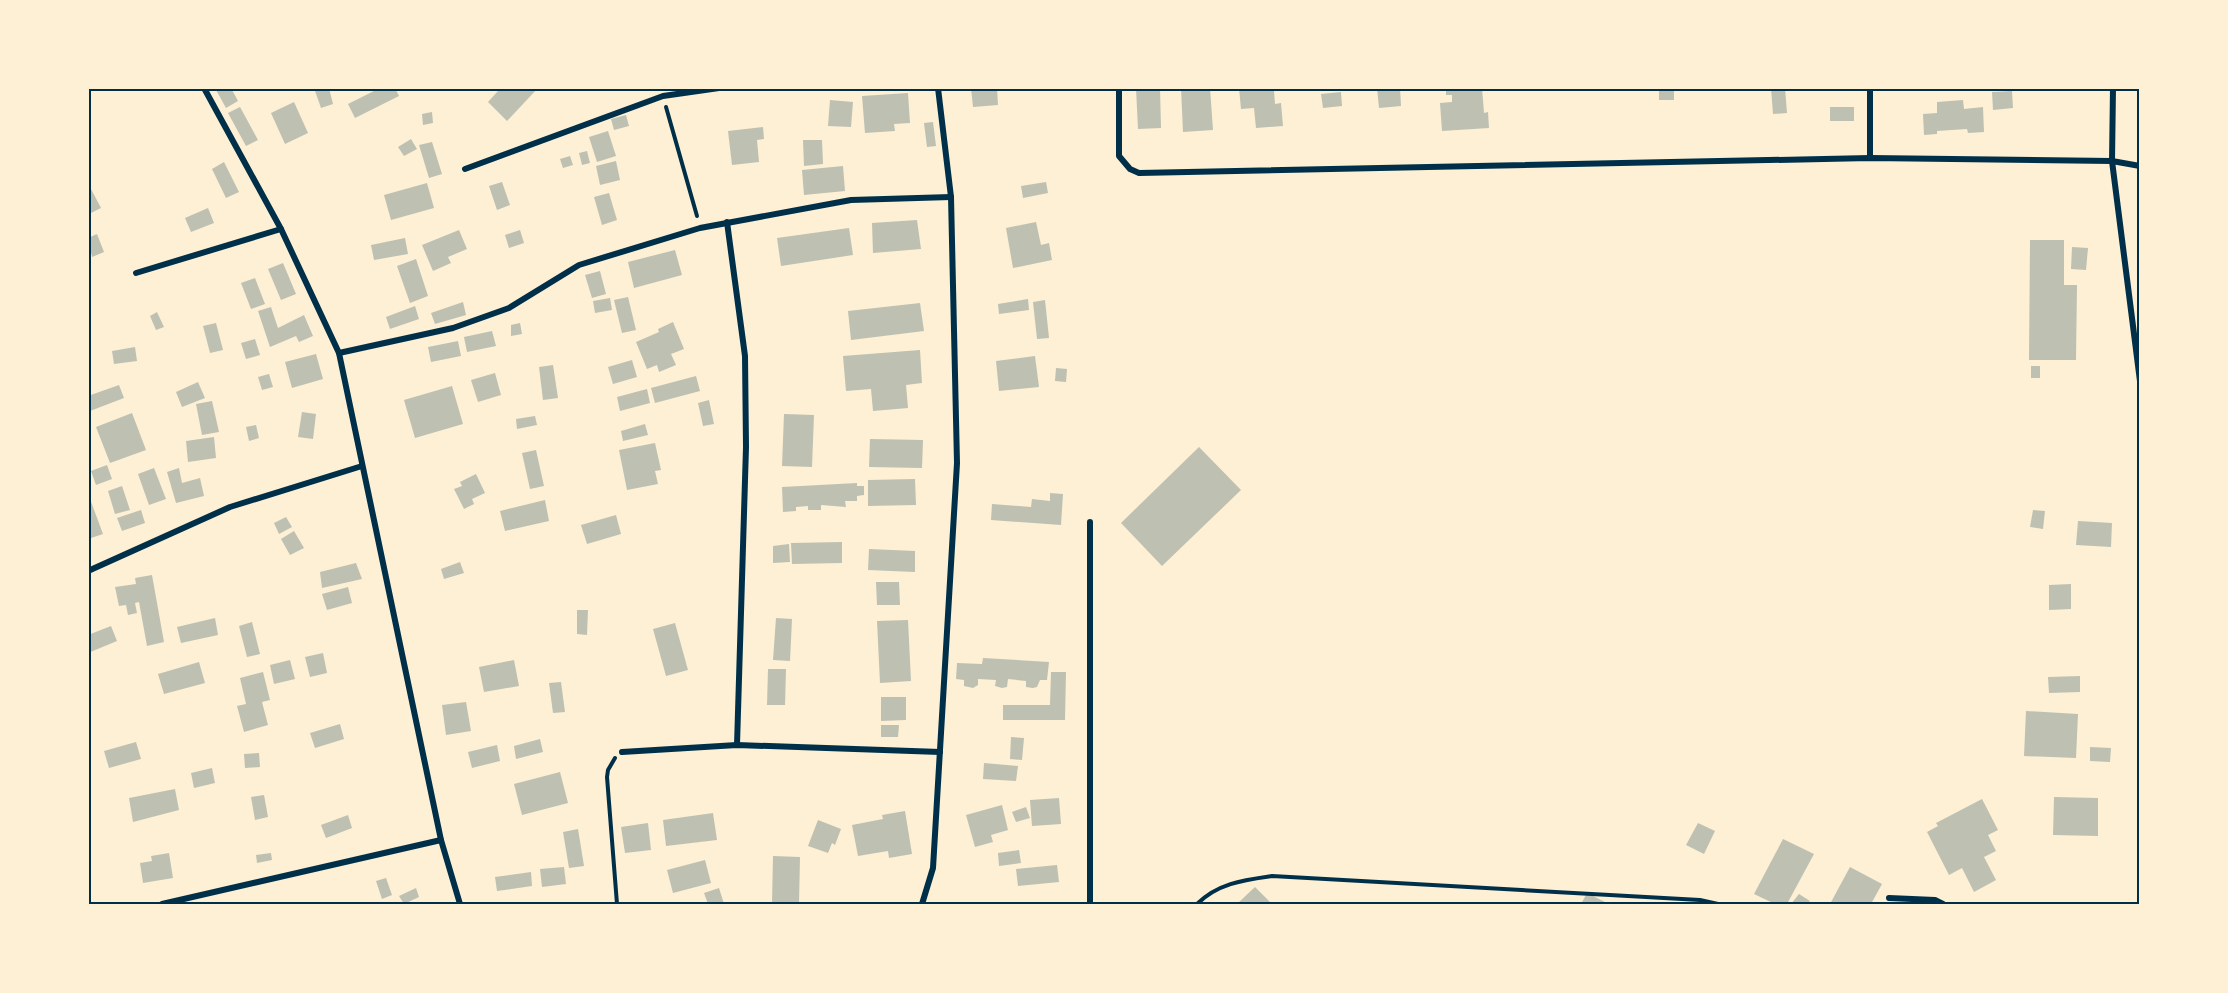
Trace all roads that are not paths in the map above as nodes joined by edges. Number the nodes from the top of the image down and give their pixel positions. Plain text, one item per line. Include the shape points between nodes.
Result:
1 (204, 88) edge
2 (661, 88) edge
3 (719, 88) edge
4 (938, 88) edge
5 (1119, 88) edge
6 (1870, 88) edge
7 (2113, 88) edge
8 (663, 96) junction
9 (1870, 158) junction
10 (2112, 161) junction
11 (2139, 166) edge
12 (465, 169) dead end
13 (951, 197) junction
14 (728, 222) junction
15 (281, 230) junction
16 (136, 273) dead end
17 (339, 353) junction
18 (2139, 381) edge
19 (362, 466) junction
20 (1090, 522) dead end
21 (88, 571) edge
22 (737, 745) junction
23 (622, 752) road end
24 (940, 752) junction
25 (441, 840) junction
26 (1889, 898) dead end
27 (162, 904) edge
28 (460, 904) edge
29 (922, 904) edge
30 (1090, 904) edge
31 (1943, 904) edge

1 - 15 street
2 - 8 street
3 - 8 street
4 - 13 street
5 - 9 street via 1119,156 1139,173
6 - 9 street
7 - 10 street
8 - 12 street
9 - 10 street
10 - 11 street
10 - 18 street
13 - 14 street via 851,200
13 - 24 street via 957,463
14 - 17 street via 579,265 509,308 453,328
14 - 22 street via 745,356
15 - 16 street
15 - 17 street
17 - 19 street
19 - 21 street via 230,507
19 - 25 street
20 - 30 street
22 - 23 street
22 - 24 street
24 - 29 street via 933,868
25 - 27 street
25 - 28 street
26 - 31 street via 1935,900

